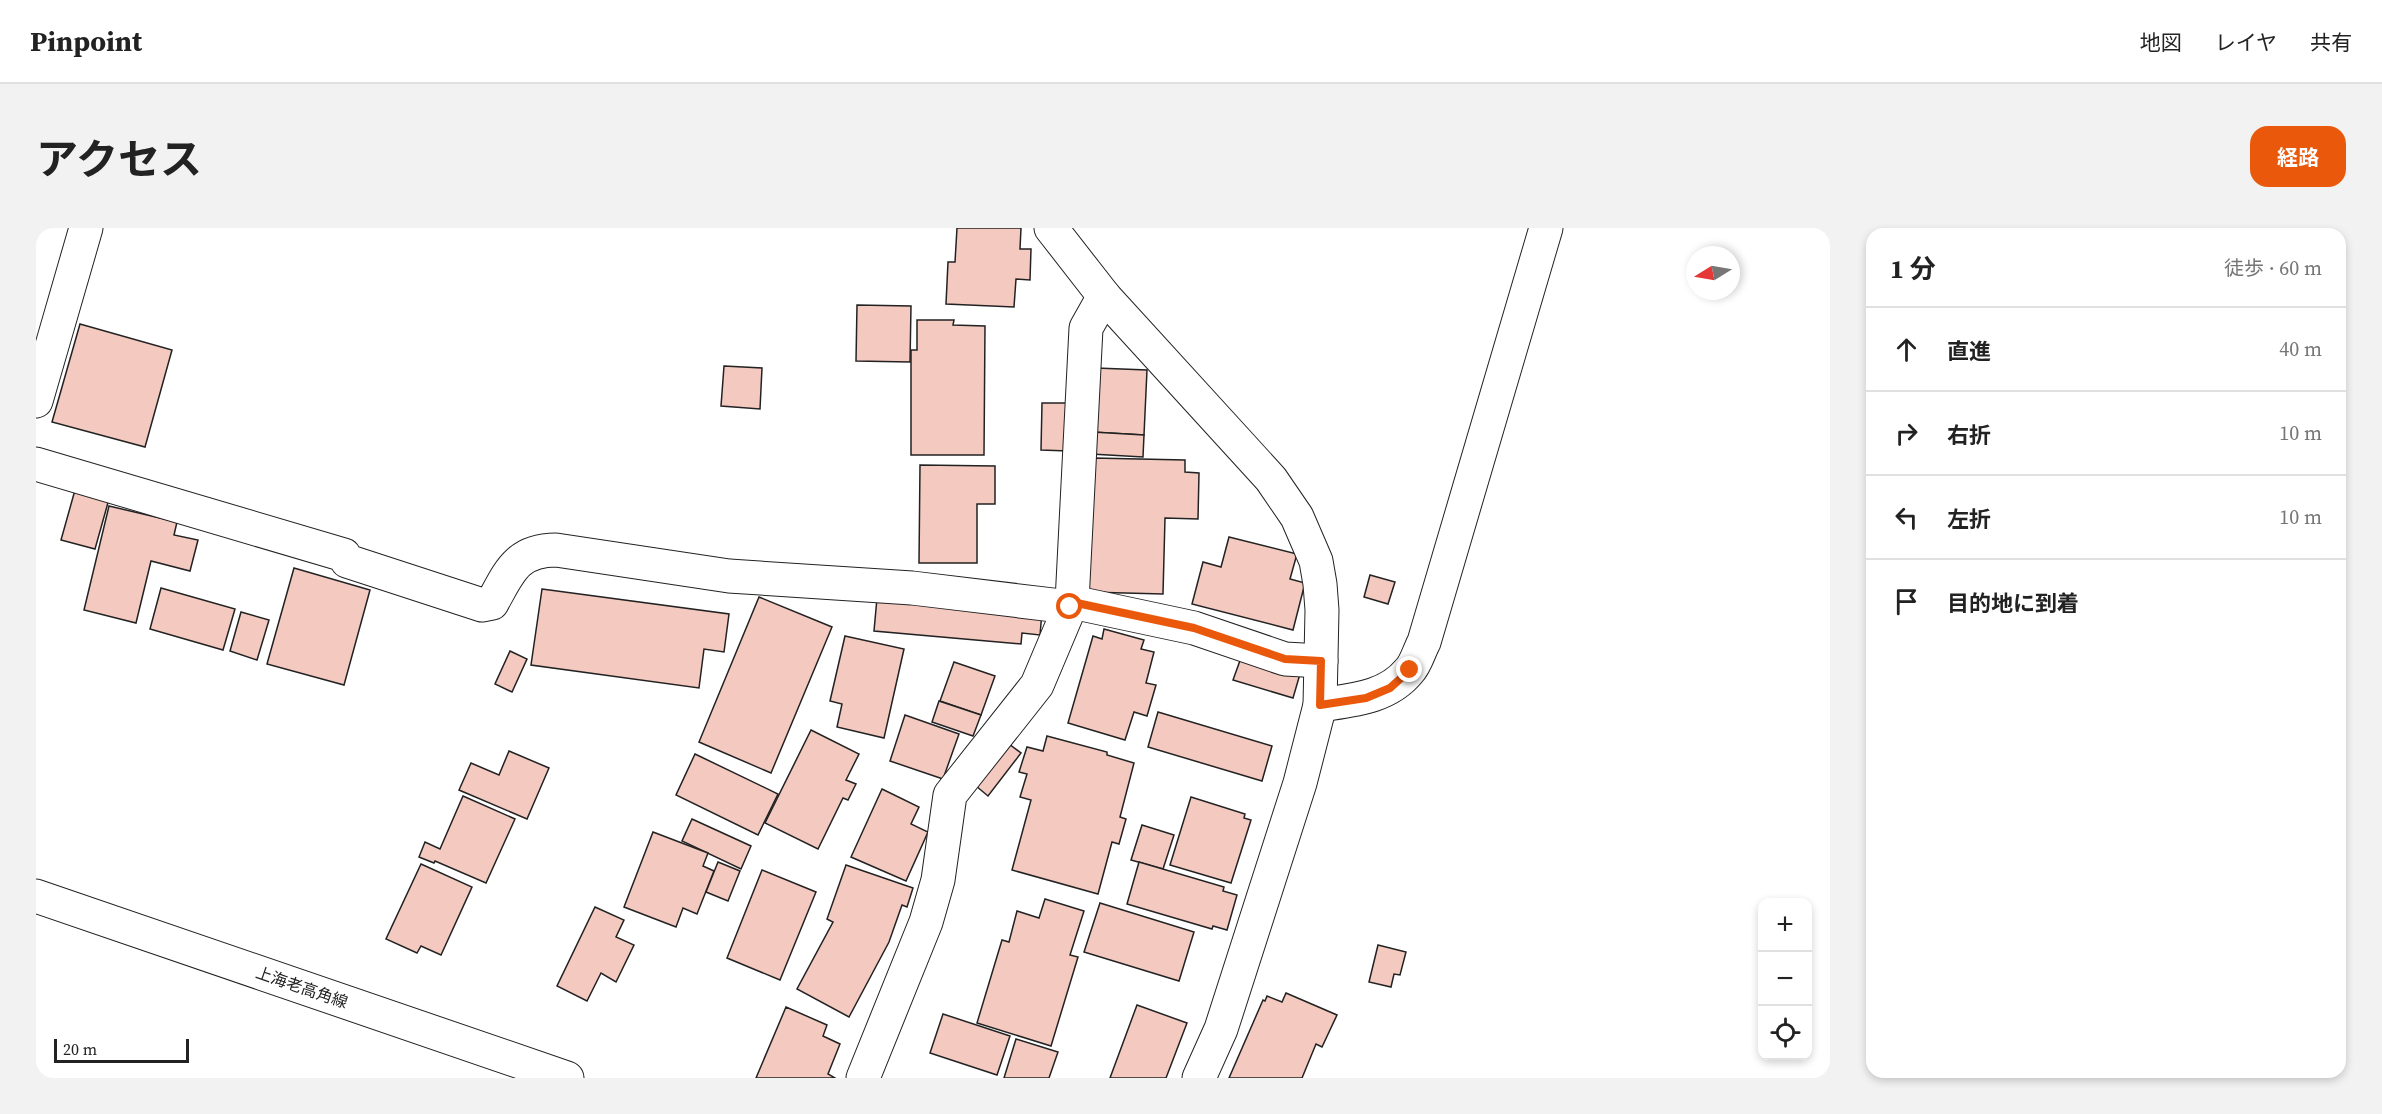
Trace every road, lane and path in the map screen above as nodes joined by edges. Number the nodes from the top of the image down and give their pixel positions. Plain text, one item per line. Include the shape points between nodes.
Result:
1 (86, 228) edge
2 (1051, 228) edge
3 (1546, 228) edge
4 (1104, 296) junction
5 (36, 401) edge
6 (36, 464) edge
7 (1071, 604) junction
8 (1321, 661) junction
9 (1320, 705) junction
10 (36, 896) edge
11 (567, 1078) edge
12 (863, 1078) edge
13 (1199, 1078) edge

1 - 5 street
2 - 4 street
3 - 9 street via 1424,642 1410,670 1390,688 1366,698
4 - 7 street via 1086,328
4 - 8 street via 1271,479 1297,517 1316,561 1320,584
6 - 7 street via 344,555 347,561 482,604 492,603 517,561 542,550 556,549 729,576
7 - 8 street via 1194,628 1285,659
7 - 12 street via 1037,685 950,795 938,880 926,922
8 - 9 street
9 - 13 street via 1300,783 1221,1029
10 - 11 street, 上海老高角線

